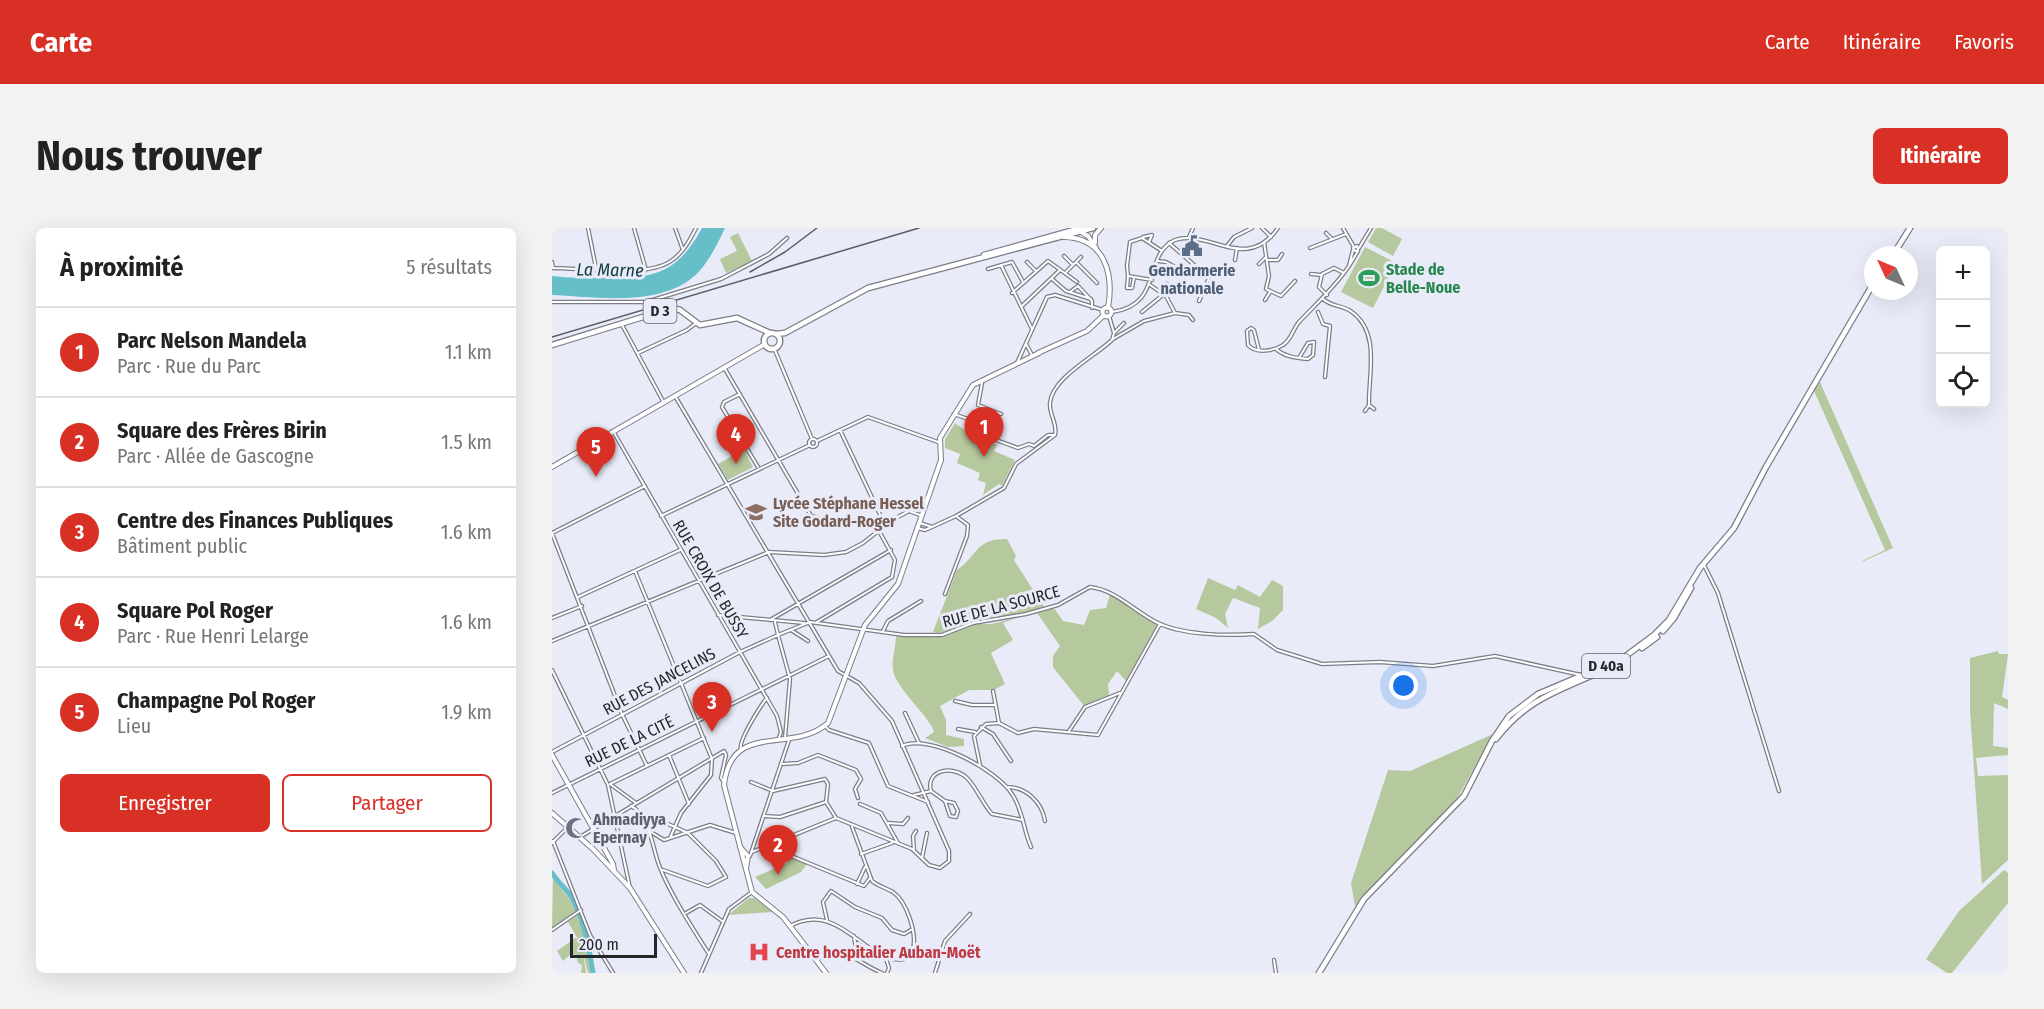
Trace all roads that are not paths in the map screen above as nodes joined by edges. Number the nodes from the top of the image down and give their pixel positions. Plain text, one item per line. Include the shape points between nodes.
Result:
1 (588, 228) edge
2 (634, 228) edge
3 (675, 228) edge
4 (696, 228) edge
5 (1091, 228) edge
6 (1101, 228) edge
7 (1193, 228) edge
8 (1252, 228) edge
9 (1262, 228) edge
10 (1278, 228) edge
11 (1343, 228) edge
12 (1371, 228) edge
13 (1910, 228) edge
14 (1081, 230) edge
15 (1326, 233) dead end
16 (1346, 234) junction
17 (1062, 235) junction
18 (1087, 235) junction
19 (1189, 237) junction
20 (1271, 237) junction
21 (787, 238) dead end
22 (1140, 238) junction
23 (1331, 238) junction
24 (1149, 242) junction
25 (1264, 242) junction
26 (1169, 243) junction
27 (1090, 244) junction
28 (1227, 246) junction
29 (1899, 246) edge
30 (1237, 248) junction
31 (1310, 248) dead end
32 (1354, 248) junction
33 (1096, 249) junction
34 (1358, 249) junction
35 (683, 250) junction
36 (1162, 251) junction
37 (1282, 254) dead end
38 (1064, 256) dead end
39 (1081, 257) dead end
40 (1266, 259) junction
41 (1234, 260) dead end
42 (1158, 261) junction
43 (552, 262) edge
44 (1027, 262) dead end
45 (1075, 264) junction
46 (1259, 264) dead end
47 (1001, 266) junction
48 (1349, 266) junction
49 (1175, 267) dead end
50 (552, 268) edge
51 (596, 268) junction
52 (988, 269) dead end
53 (646, 270) junction
54 (1060, 270) junction
55 (1036, 271) junction
56 (1066, 272) junction
57 (1344, 273) junction
58 (1311, 274) dead end
59 (1321, 274) junction
60 (1128, 276) junction
61 (1134, 278) junction
62 (1052, 279) junction
63 (1152, 280) junction
64 (1295, 281) dead end
65 (1077, 282) dead end
66 (1023, 283) junction
67 (1097, 284) dead end
68 (1167, 284) dead end
69 (1150, 285) junction
70 (1070, 292) junction
71 (1162, 292) junction
72 (1270, 292) junction
73 (1012, 293) junction
74 (1327, 295) junction
75 (1091, 299) junction
76 (1323, 299) junction
77 (1864, 299) edge
78 (1265, 300) dead end
79 (1199, 301) dead end
80 (552, 302) edge
81 (1022, 306) junction
82 (1092, 308) junction
83 (1107, 312) junction
84 (1142, 312) dead end
85 (1318, 312) dead end
86 (1175, 313) junction
87 (1193, 320) dead end
88 (621, 322) junction
89 (1124, 323) dead end
90 (695, 324) junction
91 (1032, 329) junction
92 (763, 332) junction
93 (773, 333) junction
94 (785, 333) junction
95 (1114, 333) junction
96 (1113, 339) junction
97 (780, 340) junction
98 (765, 341) junction
99 (1026, 344) junction
100 (552, 345) edge
101 (774, 348) junction
102 (1276, 348) junction
103 (1259, 350) junction
104 (638, 353) junction
105 (1023, 354) junction
106 (1032, 356) junction
107 (1299, 358) junction
108 (1027, 359) junction
109 (1016, 364) junction
110 (724, 368) junction
111 (1325, 377) dead end
112 (981, 380) junction
113 (740, 394) junction
114 (675, 396) junction
115 (664, 403) junction
116 (1370, 405) junction
117 (1374, 409) dead end
118 (1365, 411) dead end
119 (954, 414) junction
120 (1001, 414) dead end
121 (840, 430) junction
122 (613, 431) junction
123 (1055, 435) junction
124 (812, 439) junction
125 (817, 441) junction
126 (938, 442) junction
127 (810, 445) junction
128 (777, 458) junction
129 (552, 467) edge
130 (758, 468) junction
131 (728, 482) junction
132 (645, 486) junction
133 (924, 508) junction
134 (909, 511) junction
135 (661, 516) junction
136 (922, 516) junction
137 (956, 516) junction
138 (826, 520) dead end
139 (885, 525) junction
140 (918, 525) junction
141 (879, 529) junction
142 (552, 533) edge
143 (680, 550) junction
144 (891, 550) junction
145 (769, 552) junction
146 (1709, 558) junction
147 (1704, 566) junction
148 (635, 571) junction
149 (699, 581) junction
150 (945, 594) dead end
151 (578, 597) junction
152 (648, 601) junction
153 (921, 602) dead end
154 (798, 603) junction
155 (582, 606) junction
156 (718, 615) junction
157 (552, 618) edge
158 (770, 620) junction
159 (775, 622) junction
160 (810, 622) junction
161 (817, 622) junction
162 (806, 623) junction
163 (1160, 624) junction
164 (590, 626) junction
165 (863, 628) junction
166 (791, 630) junction
167 (883, 631) junction
168 (778, 635) junction
169 (808, 641) dead end
170 (552, 642) edge
171 (740, 652) junction
172 (829, 655) junction
173 (552, 670) edge
174 (847, 675) junction
175 (789, 676) junction
176 (1582, 676) junction
177 (681, 683) junction
178 (761, 689) junction
179 (993, 691) dead end
180 (1121, 692) junction
181 (767, 698) junction
182 (954, 701) dead end
183 (995, 705) junction
184 (904, 713) dead end
185 (622, 714) junction
186 (697, 721) junction
187 (999, 723) junction
188 (825, 726) junction
189 (981, 727) junction
190 (958, 729) dead end
191 (1069, 731) junction
192 (975, 732) junction
193 (584, 735) junction
194 (704, 738) junction
195 (787, 740) junction
196 (778, 741) junction
197 (920, 742) junction
198 (902, 746) junction
199 (640, 749) junction
200 (741, 749) junction
201 (552, 754) edge
202 (669, 755) junction
203 (712, 757) junction
204 (1011, 761) dead end
205 (783, 764) junction
206 (980, 765) junction
207 (647, 766) junction
208 (600, 769) junction
209 (679, 776) junction
210 (751, 782) dead end
211 (724, 783) junction
212 (568, 785) junction
213 (609, 785) junction
214 (920, 787) junction
215 (1007, 787) junction
216 (773, 791) junction
217 (931, 791) junction
218 (1779, 791) dead end
219 (552, 793) edge
220 (909, 795) junction
221 (914, 795) junction
222 (924, 795) junction
223 (858, 798) dead end
224 (920, 799) junction
225 (945, 801) junction
226 (636, 802) junction
227 (826, 802) junction
228 (928, 802) junction
229 (689, 804) junction
230 (860, 804) dead end
231 (631, 806) junction
232 (552, 813) edge
233 (616, 814) junction
234 (765, 816) junction
235 (836, 818) junction
236 (908, 818) dead end
237 (1023, 820) junction
238 (1045, 821) dead end
239 (666, 823) dead end
240 (888, 823) junction
241 (851, 824) junction
242 (568, 827) junction
243 (675, 828) junction
244 (593, 829) junction
245 (916, 831) dead end
246 (651, 832) junction
247 (688, 833) junction
248 (736, 833) junction
249 (927, 833) dead end
250 (580, 837) junction
251 (670, 838) junction
252 (553, 842) edge
253 (896, 843) junction
254 (766, 846) junction
255 (1031, 847) dead end
256 (914, 851) junction
257 (861, 854) junction
258 (747, 856) junction
259 (922, 858) junction
260 (866, 866) junction
261 (663, 870) junction
262 (614, 871) junction
263 (870, 878) junction
264 (857, 884) junction
265 (630, 888) junction
266 (752, 892) junction
267 (579, 912) junction
268 (686, 913) junction
269 (970, 914) dead end
270 (827, 920) junction
271 (723, 921) junction
272 (790, 926) junction
273 (552, 930) edge
274 (911, 930) junction
275 (854, 936) junction
276 (709, 954) junction
277 (885, 956) junction
278 (857, 957) junction
279 (817, 960) junction
280 (1274, 960) dead end
281 (614, 973) edge
282 (684, 973) edge
283 (701, 973) edge
284 (826, 973) edge
285 (882, 973) edge
286 (887, 973) edge
287 (935, 973) edge
288 (1276, 973) edge
289 (1319, 973) edge

1 - 51 street
2 - 53 street
3 - 35 street
4 - 35 street
5 - 14 main road, D 3
5 - 18 street
6 - 33 street via 1095,235
7 - 19 street
8 - 28 street via 1234,237
9 - 20 street
10 - 20 street
11 - 16 street
12 - 34 street
13 - 29 main road
14 - 17 main road, D 3
14 - 18 street
15 - 23 street
16 - 23 street
16 - 32 street
17 - 27 street
17 - 94 main road, D 3 via 859,291
18 - 27 street
18 - 33 street
19 - 26 street
19 - 28 street
20 - 25 street
21 - 80 street via 769,254 721,279 646,302
22 - 24 street
22 - 24 street via 1151,235
22 - 60 street via 1130,242
23 - 31 street
24 - 36 street
25 - 30 street
25 - 40 street
26 - 36 street
26 - 79 street via 1209,278
27 - 33 street
28 - 30 street
30 - 41 street
32 - 34 street
32 - 48 street
33 - 83 street via 1110,274
34 - 48 street
35 - 53 street via 670,262
36 - 42 street
37 - 40 street via 1278,260
38 - 45 street
39 - 45 street
40 - 46 street
40 - 72 street via 1266,288
42 - 49 street
42 - 63 street
43 - 50 street
44 - 55 street
45 - 56 street
45 - 67 street
47 - 52 street
47 - 66 street via 1012,262
47 - 73 street
48 - 57 street
50 - 51 street
51 - 53 street
54 - 55 street via 1048,261
54 - 56 street
54 - 62 street
55 - 66 street
56 - 65 street
57 - 59 street via 1333,268
57 - 74 street
58 - 59 street
59 - 74 street via 1319,287
60 - 61 street
60 - 61 street via 1127,288 1132,288
61 - 63 street
62 - 70 street
62 - 81 street
63 - 69 street
64 - 72 street via 1282,296
66 - 73 street
68 - 71 street
69 - 71 street
69 - 83 street via 1134,305
70 - 75 street
70 - 75 street via 1078,286
71 - 84 street
71 - 86 street
72 - 78 street
73 - 81 street
74 - 76 street
75 - 82 street
76 - 102 street via 1297,324 1286,343
76 - 116 street via 1351,311 1364,327 1372,359
77 - 146 main road, D 40a via 1734,528
81 - 91 street
82 - 83 street
82 - 91 street via 1049,296
83 - 95 street
83 - 106 street via 1087,331
85 - 111 street via 1323,324 1330,326
86 - 87 street via 1189,315
86 - 96 street via 1144,321
88 - 90 main road, D 3 via 672,308
88 - 100 main road, D 3
88 - 104 street
89 - 95 street
90 - 92 main road, D 3 via 737,318
90 - 104 street
91 - 99 street
92 - 93 main road, D 3
92 - 98 main road
93 - 94 main road, D 3
93 - 97 main road
93 - 98 main road
94 - 97 main road, D 3
95 - 96 street
96 - 123 street via 1054,388 1050,408
97 - 101 main road
98 - 101 main road
98 - 110 street
99 - 105 street
99 - 106 street
101 - 124 street
102 - 103 street
102 - 107 street
103 - 103 street via 1248,345 1246,334 1251,328
104 - 115 street
105 - 108 street
105 - 109 street
106 - 108 street
107 - 107 street via 1311,358 1314,342 1308,343
108 - 109 street
109 - 112 street
110 - 113 street
110 - 114 street
112 - 119 street via 965,394
112 - 120 street via 978,405
113 - 128 street
113 - 130 street via 722,407
114 - 115 street
114 - 131 street
115 - 122 street
116 - 117 street
116 - 118 street
119 - 123 street via 982,423 988,437 1018,448 1034,446 1048,435
119 - 126 street
121 - 125 street
121 - 126 street via 868,417
121 - 139 street
122 - 129 street
122 - 132 street, RUE CROIX DE BUSSY
123 - 137 street via 1016,464 1004,488
124 - 125 street
124 - 127 street
125 - 127 street via 814,447
126 - 133 street via 941,460
127 - 128 street
128 - 130 street
128 - 138 street via 811,516
130 - 131 street
131 - 135 street
131 - 145 street
132 - 135 street, RUE CROIX DE BUSSY
132 - 142 street
133 - 134 street
133 - 136 street
134 - 136 street
134 - 139 street
135 - 143 street, RUE CROIX DE BUSSY
136 - 140 street
137 - 140 street via 925,530
137 - 150 street via 965,521 968,530
139 - 141 street
140 - 165 street via 898,584
141 - 144 street
141 - 145 street via 842,554
142 - 151 street
143 - 148 street
143 - 149 street, RUE CROIX DE BUSSY
144 - 154 street
144 - 161 street via 896,567 889,580
145 - 149 street
145 - 154 street
146 - 147 main road, D 40a
146 - 176 main road, D 40a via 1672,615 1654,635 1623,658
147 - 176 main road, D 40a via 1678,612 1659,635 1620,662
147 - 218 street via 1718,593
148 - 151 street
148 - 152 street
149 - 152 street
149 - 156 street, RUE CROIX DE BUSSY
151 - 155 street
152 - 164 street
152 - 177 street
153 - 167 street via 888,621
154 - 158 street
154 - 160 street
155 - 157 street
155 - 164 street
156 - 158 street
156 - 171 street, RUE CROIX DE BUSSY
158 - 159 street
159 - 162 street
159 - 168 street
160 - 161 street, RUE DE LA SOURCE
160 - 162 street, RUE DE LA SOURCE
160 - 172 street
161 - 165 street, RUE DE LA SOURCE
162 - 166 street, RUE DES JANCELINS
163 - 167 street, RUE DE LA SOURCE via 1109,592 1090,587 1058,605 973,623 942,635
163 - 176 street, RUE DE LA SOURCE via 1232,637 1256,635 1277,650 1322,664 1440,666 1495,656
163 - 180 street
164 - 170 street
164 - 185 street
165 - 167 street, RUE DE LA SOURCE
165 - 174 street
166 - 168 street, RUE DES JANCELINS
166 - 169 street
168 - 171 street, RUE DES JANCELINS
168 - 175 street
171 - 177 street, RUE DES JANCELINS
171 - 178 street, RUE CROIX DE BUSSY
172 - 174 street via 838,671
172 - 175 street, RUE DE LA CITÉ
173 - 193 street
174 - 188 street
174 - 198 street via 859,683 892,722
175 - 178 street, RUE DE LA CITÉ
175 - 195 street
176 - 289 main road, D 40a via 1521,705 1501,727 1456,805 1358,907
177 - 185 street, RUE DES JANCELINS
177 - 186 street
178 - 181 street, RUE CROIX DE BUSSY
178 - 186 street, RUE DE LA CITÉ
179 - 183 street
180 - 191 street via 1085,707
180 - 191 street via 1098,735
181 - 196 street, RUE CROIX DE BUSSY via 781,728
181 - 200 street via 743,735
182 - 183 street
183 - 187 street
184 - 197 street
185 - 193 street, RUE DES JANCELINS
185 - 199 street
186 - 194 street
186 - 199 street, RUE DE LA CITÉ
187 - 189 street
187 - 191 street via 1014,732
188 - 195 street
188 - 220 street via 869,743 886,783
189 - 192 street
189 - 204 street via 992,734
190 - 192 street
192 - 206 street
193 - 201 street, RUE DES JANCELINS
193 - 208 street
194 - 202 street
194 - 203 street
195 - 196 street
195 - 205 street
196 - 200 street via 757,741
197 - 198 street
197 - 206 street
198 - 214 street
199 - 207 street
199 - 208 street, RUE DE LA CITÉ
200 - 211 street
201 - 212 street
202 - 207 street
202 - 209 street
203 - 209 street
203 - 211 street via 724,752 726,755 721,778
203 - 229 street via 711,775
205 - 216 street
205 - 223 street via 818,755 856,770 861,779 855,789
206 - 215 street
207 - 213 street
208 - 212 street, RUE DE LA CITÉ
208 - 213 street
209 - 226 street
209 - 229 street
210 - 216 street
211 - 248 street
212 - 219 street, RUE DE LA CITÉ
212 - 244 street
213 - 226 street
213 - 233 street
214 - 221 street
214 - 222 street
215 - 237 street
215 - 238 street via 1038,802
216 - 227 street via 803,786 821,778 828,784
216 - 234 street
217 - 222 street
217 - 225 street
217 - 237 street via 929,783 933,776 942,770 956,772 965,776 992,814
220 - 221 street
220 - 224 street
221 - 222 street
222 - 224 street
222 - 228 street
224 - 228 street
225 - 225 street via 950,816 956,817 954,803
226 - 231 street
227 - 234 street via 780,817
227 - 235 street
228 - 259 street via 949,855 940,868 932,867
229 - 243 street
230 - 240 street via 881,813
231 - 233 street
231 - 246 street
232 - 242 street
233 - 244 street
233 - 265 street
234 - 258 street
235 - 241 street
235 - 254 street
236 - 240 street via 903,824
237 - 255 street
239 - 243 street
240 - 253 street
241 - 253 street
241 - 257 street
242 - 250 street
242 - 252 street
243 - 247 street
243 - 251 street
244 - 250 street
244 - 262 street
245 - 256 street
246 - 251 street via 660,839
246 - 261 street via 657,861
247 - 248 street via 710,825
247 - 251 street
247 - 261 street via 726,877 708,886
248 - 258 street
249 - 259 street
250 - 262 street
252 - 267 street
253 - 256 street
253 - 257 street
254 - 258 street
254 - 264 street
256 - 259 street
257 - 260 street
258 - 266 street via 746,876
260 - 263 street
260 - 264 street
261 - 268 street
262 - 265 street
263 - 264 street via 866,886
263 - 274 street via 902,902
265 - 282 street
266 - 271 street via 729,909
266 - 272 street
267 - 273 street
267 - 281 street
268 - 271 street via 700,905
268 - 276 street
269 - 287 street via 945,941
270 - 272 street
270 - 274 street via 823,902 831,891 882,918 892,930 904,934
270 - 275 street
271 - 276 street
272 - 279 street
274 - 277 street via 915,943 910,954 897,960
275 - 277 street
275 - 278 street
276 - 283 street
277 - 286 street
278 - 279 street via 825,950
278 - 285 street via 867,967
279 - 284 street
280 - 288 street

